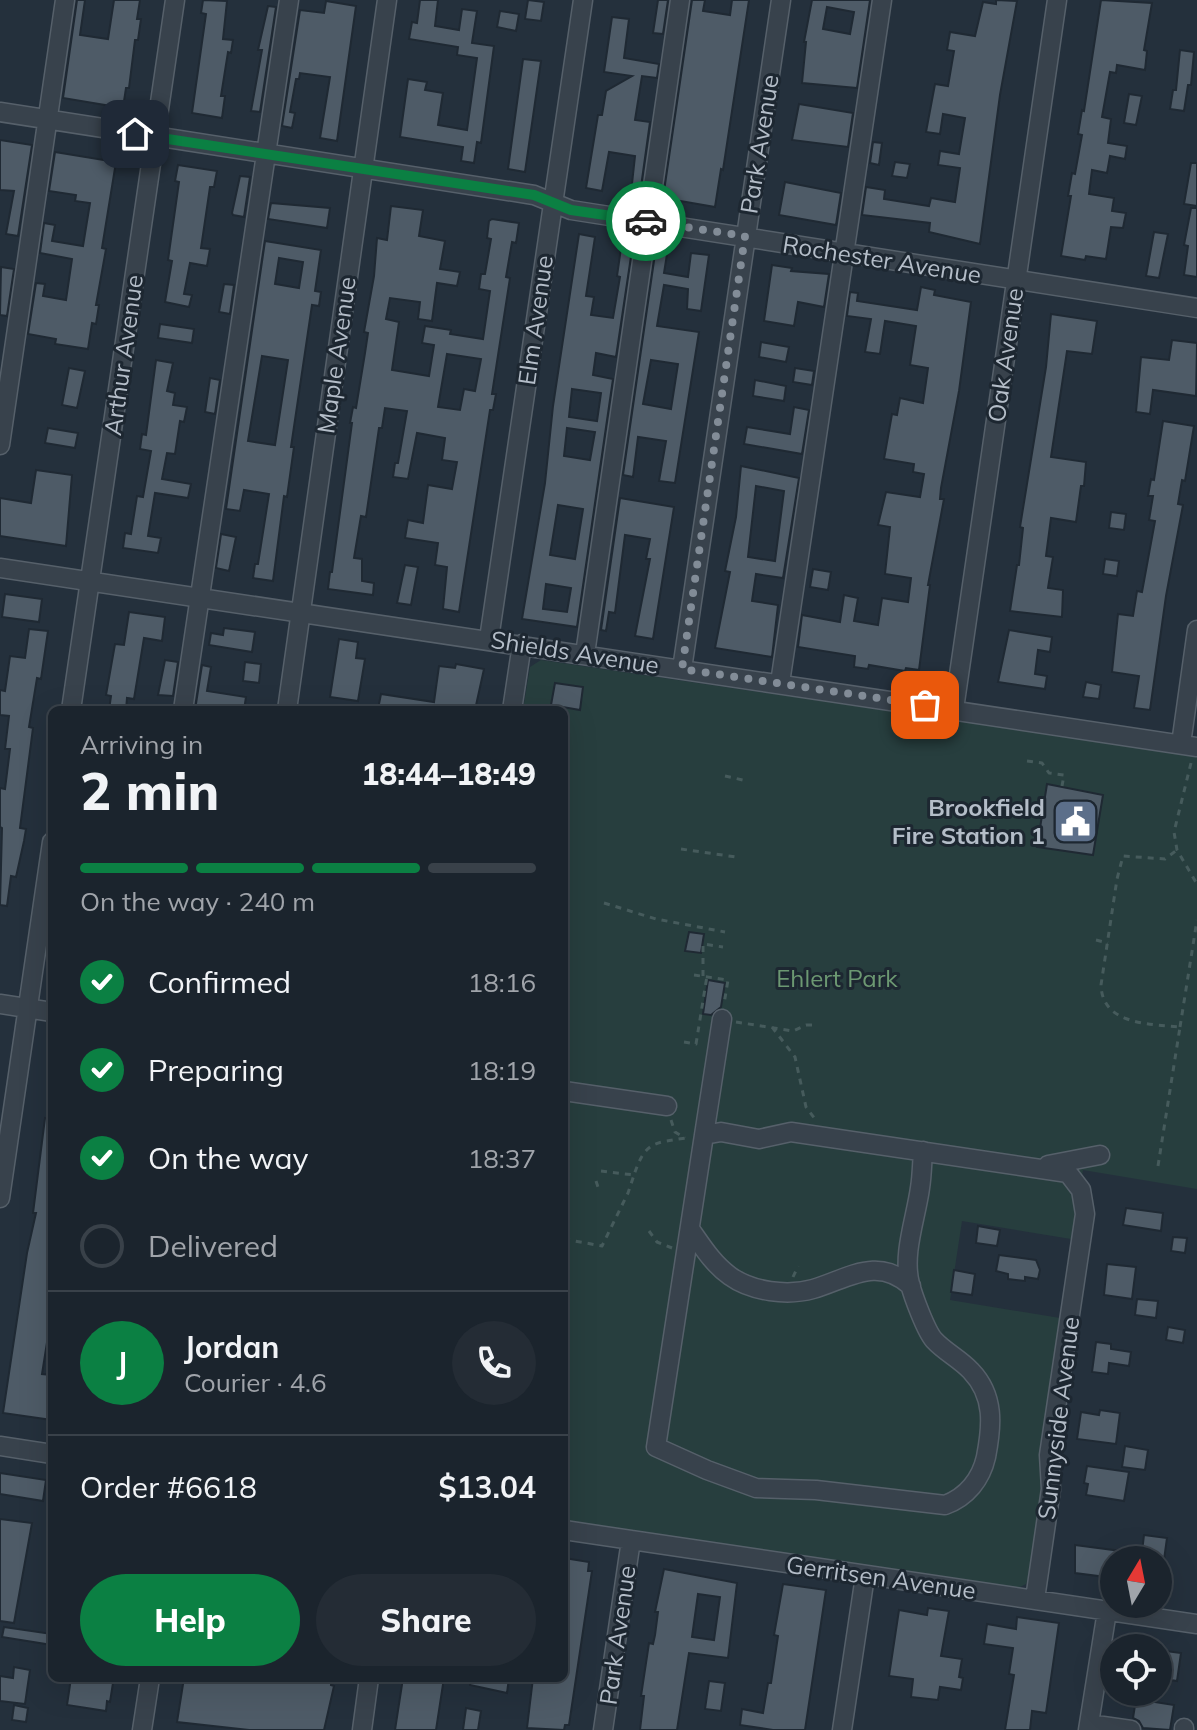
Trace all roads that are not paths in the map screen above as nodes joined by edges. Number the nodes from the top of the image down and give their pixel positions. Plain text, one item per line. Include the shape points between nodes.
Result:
1 (65, 0) edge
2 (175, 0) edge
3 (289, 0) edge
4 (387, 0) edge
5 (583, 0) edge
6 (680, 0) edge
7 (781, 0) edge
8 (882, 0) edge
9 (1057, 0) edge
10 (0, 112) edge
11 (47, 120) junction
12 (155, 137) junction
13 (267, 155) junction
14 (362, 169) junction
15 (553, 202) junction
16 (648, 222) junction
17 (745, 236) junction
18 (845, 252) junction
19 (1016, 281) junction
20 (1197, 308) edge
21 (0, 445) edge
22 (0, 568) edge
23 (89, 580) junction
24 (200, 598) junction
25 (300, 611) junction
26 (1197, 630) edge
27 (489, 639) junction
28 (522, 644) junction
29 (585, 654) junction
30 (682, 669) junction
31 (780, 683) junction
32 (72, 706) edge
33 (184, 706) edge
34 (288, 706) edge
35 (513, 706) edge
36 (954, 709) junction
37 (1189, 751) edge
38 (48, 870) edge
39 (0, 1004) edge
40 (28, 1008) junction
41 (48, 1011) edge
42 (722, 1019) road end
43 (568, 1092) edge
44 (669, 1113) road end
45 (694, 1137) junction
46 (923, 1151) junction
47 (1100, 1155) dead end
48 (1036, 1167) junction
49 (0, 1198) edge
50 (690, 1229) junction
51 (911, 1286) junction
52 (0, 1446) edge
53 (48, 1453) edge
54 (568, 1531) edge
55 (631, 1540) junction
56 (865, 1576) junction
57 (1035, 1599) junction
58 (1100, 1610) edge
59 (1106, 1618) edge
60 (1155, 1618) edge
61 (1197, 1624) edge
62 (149, 1682) edge
63 (368, 1682) edge
64 (1088, 1727) edge
65 (142, 1730) edge
66 (362, 1730) edge
67 (603, 1730) edge
68 (842, 1730) edge
69 (1131, 1730) edge

1 - 11 street
2 - 12 street, Arthur Avenue
3 - 13 street
4 - 14 street, Maple Avenue
5 - 15 street, Elm Avenue
6 - 16 street
7 - 17 street, Park Avenue
8 - 18 street
9 - 19 street, Oak Avenue
10 - 11 street, Rochester Avenue
11 - 12 street, Rochester Avenue
11 - 21 street
12 - 13 street, Rochester Avenue
12 - 23 street, Arthur Avenue
13 - 14 street, Rochester Avenue
13 - 24 street
14 - 15 street, Rochester Avenue
14 - 25 street, Maple Avenue
15 - 16 street, Rochester Avenue via 571,210
15 - 27 street, Elm Avenue
16 - 17 street, Rochester Avenue
16 - 29 street
17 - 18 street, Rochester Avenue
17 - 30 street, Park Avenue
18 - 19 street, Rochester Avenue
18 - 31 street
19 - 20 street, Rochester Avenue
19 - 36 street, Oak Avenue
22 - 23 street, Shields Avenue
23 - 24 street, Shields Avenue
23 - 32 street, Arthur Avenue
24 - 25 street, Shields Avenue
24 - 33 street
25 - 27 street, Shields Avenue
25 - 34 street, Maple Avenue
26 - 37 street
27 - 28 street, Shields Avenue
28 - 29 street, Shields Avenue
28 - 35 street
29 - 30 street, Shields Avenue
30 - 31 street, Shields Avenue
31 - 36 street, Shields Avenue
36 - 37 street, Shields Avenue
38 - 40 street
39 - 40 street
40 - 41 street
40 - 49 street
42 - 45 street
43 - 44 street
45 - 46 street via 721,1132 759,1139 791,1132
45 - 50 street
46 - 48 street
46 - 51 street via 907,1265
47 - 48 street
48 - 57 street, Sunnyside Avenue via 1068,1173 1081,1190 1085,1214 1049,1455 1051,1489
50 - 51 street via 729,1275 757,1288 795,1293 868,1270 902,1278
50 - 51 street via 656,1447 756,1488 945,1505 980,1478 992,1411 971,1371 927,1330
52 - 53 street
54 - 55 street, Gerritsen Avenue
55 - 56 street, Gerritsen Avenue
55 - 67 street, Park Avenue
56 - 57 street, Gerritsen Avenue
56 - 68 street
57 - 58 street, Gerritsen Avenue
59 - 64 street
60 - 61 street, Gerritsen Avenue
62 - 65 street
63 - 66 street
64 - 69 street

